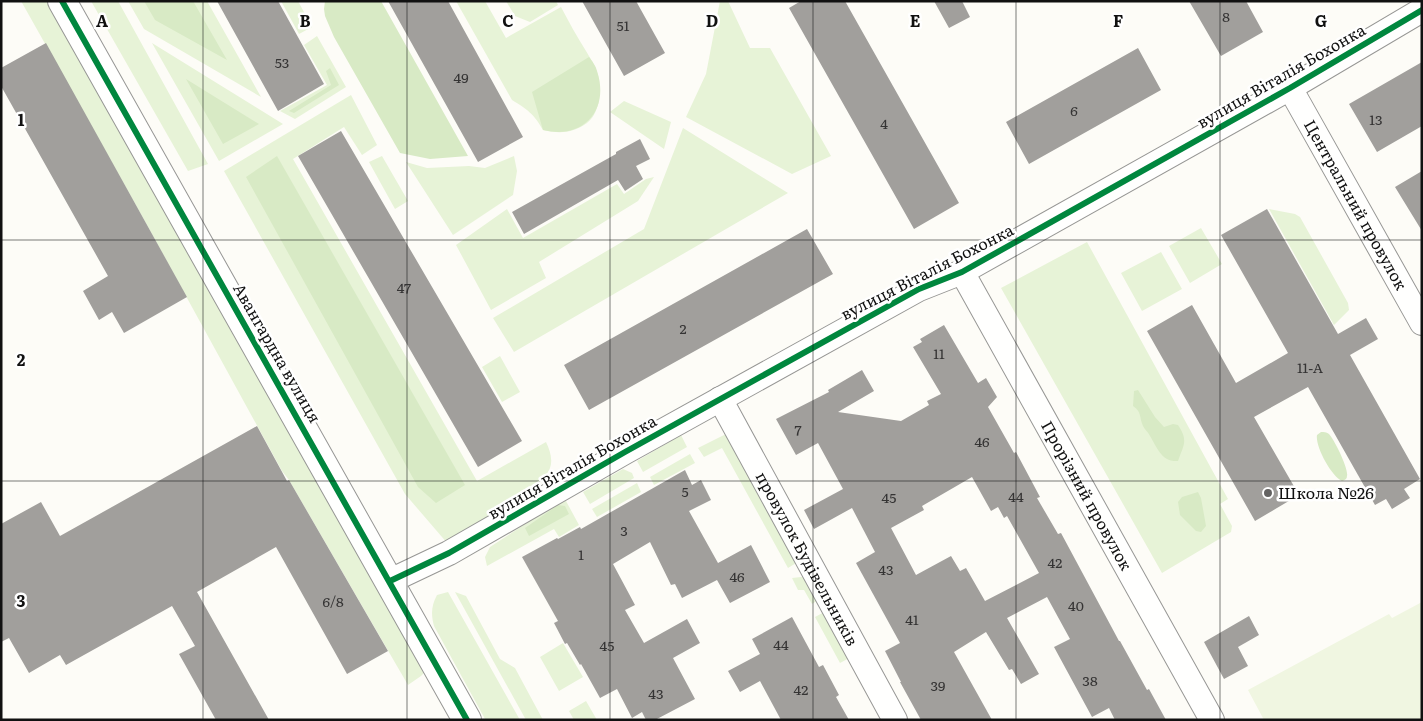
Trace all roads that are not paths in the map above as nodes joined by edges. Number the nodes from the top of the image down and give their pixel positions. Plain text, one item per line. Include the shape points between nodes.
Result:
1 (62, 1) edge
2 (1422, 10) edge
3 (1290, 88) junction
4 (962, 272) junction
5 (1422, 323) edge
6 (720, 399) junction
7 (390, 581) junction
8 (467, 720) edge
9 (895, 720) edge
10 (1212, 720) edge

1 - 7 street, Авангардна вулиця
2 - 3 street, вулиця Віталія Бохонка
3 - 4 street, вулиця Віталія Бохонка
3 - 5 street, Центральний провулок
4 - 6 street, вулиця Віталія Бохонка via 919,289
4 - 10 street, Прорізний провулок
6 - 7 street, вулиця Віталія Бохонка via 449,553
6 - 9 street, провулок Будівельників
7 - 8 street, Авангардна вулиця

